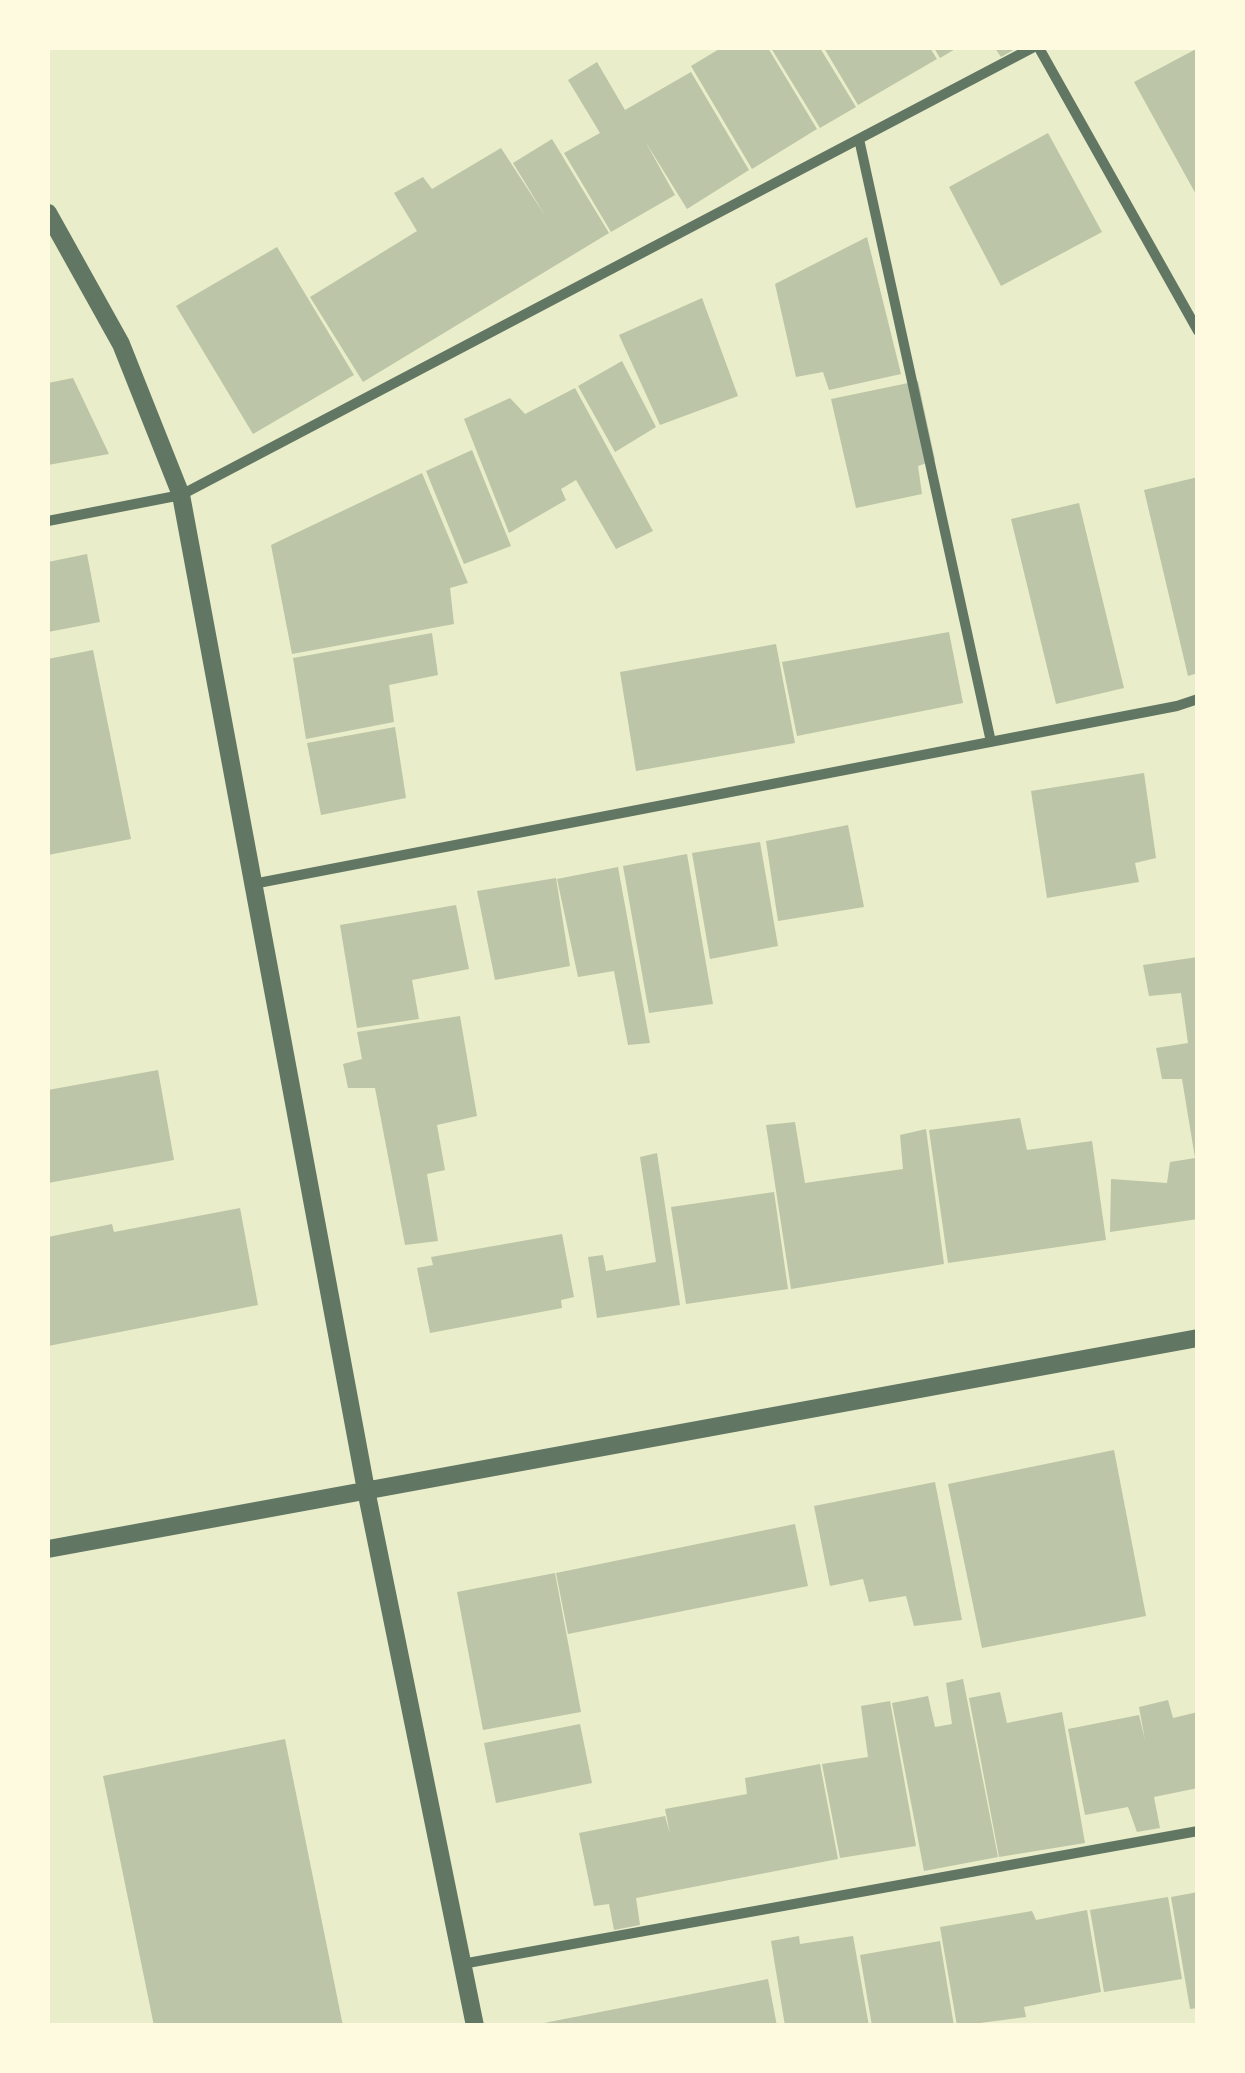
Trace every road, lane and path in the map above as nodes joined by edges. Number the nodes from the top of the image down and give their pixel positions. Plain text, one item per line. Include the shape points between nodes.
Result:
1 (1035, 48) edge
2 (859, 139) junction
3 (48, 213) edge
4 (1198, 331) edge
5 (181, 495) junction
6 (48, 521) edge
7 (1198, 699) edge
8 (991, 742) junction
9 (254, 884) junction
10 (1198, 1338) edge
11 (366, 1490) junction
12 (48, 1549) edge
13 (1198, 1831) edge
14 (462, 1964) junction
15 (474, 2026) edge

1 - 2 street
1 - 4 street
2 - 5 street
2 - 8 street
3 - 5 street via 122,344
5 - 6 street
5 - 9 street
7 - 8 street
8 - 9 street
9 - 11 street
10 - 11 street
11 - 12 street
11 - 14 street
13 - 14 street
14 - 15 street

